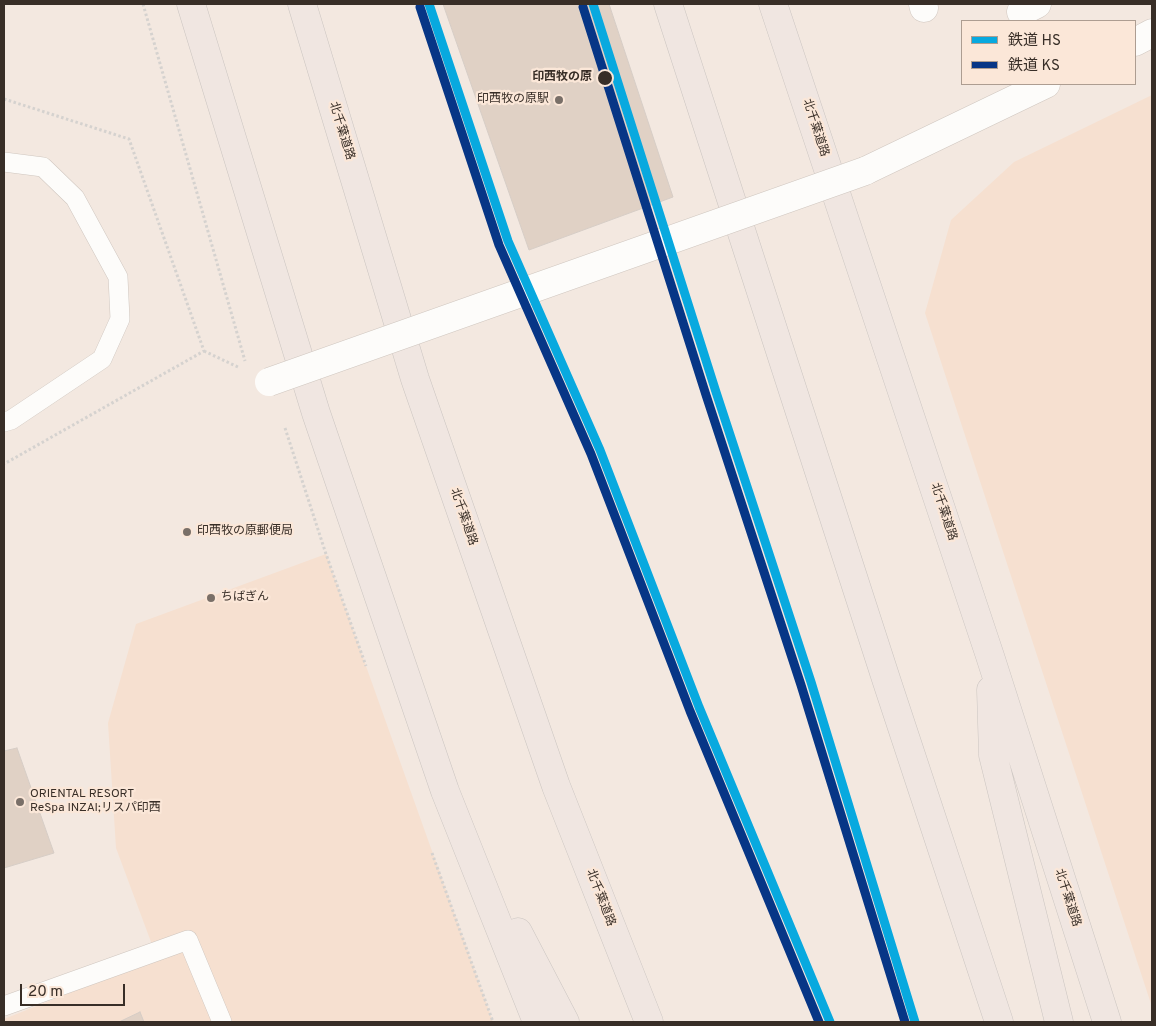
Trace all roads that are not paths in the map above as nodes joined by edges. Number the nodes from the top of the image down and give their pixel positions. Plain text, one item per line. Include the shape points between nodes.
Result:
1 (191, 4) edge
2 (302, 4) edge
3 (668, 4) edge
4 (773, 4) edge
5 (1152, 33) edge
6 (1136, 41) edge
7 (1044, 85) edge
8 (4, 162) edge
9 (258, 377) road end
10 (4, 422) edge
11 (990, 656) junction
12 (445, 791) junction
13 (4, 1006) edge
14 (222, 1022) edge
15 (537, 1022) edge
16 (565, 1022) edge
17 (649, 1022) edge
18 (999, 1022) edge
19 (1058, 1022) edge
20 (1107, 1022) edge

1 - 12 highway via 316,413
2 - 17 highway, 北千葉道路 via 415,378 556,786
3 - 18 highway
4 - 11 highway, 北千葉道路
5 - 6 street
7 - 9 street, bridge via 865,171
8 - 10 lane via 43,167 75,198 118,277 120,319 102,359
11 - 19 highway via 993,755
11 - 20 highway, 北千葉道路
12 - 15 highway
12 - 16 highway
13 - 14 lane via 188,940

